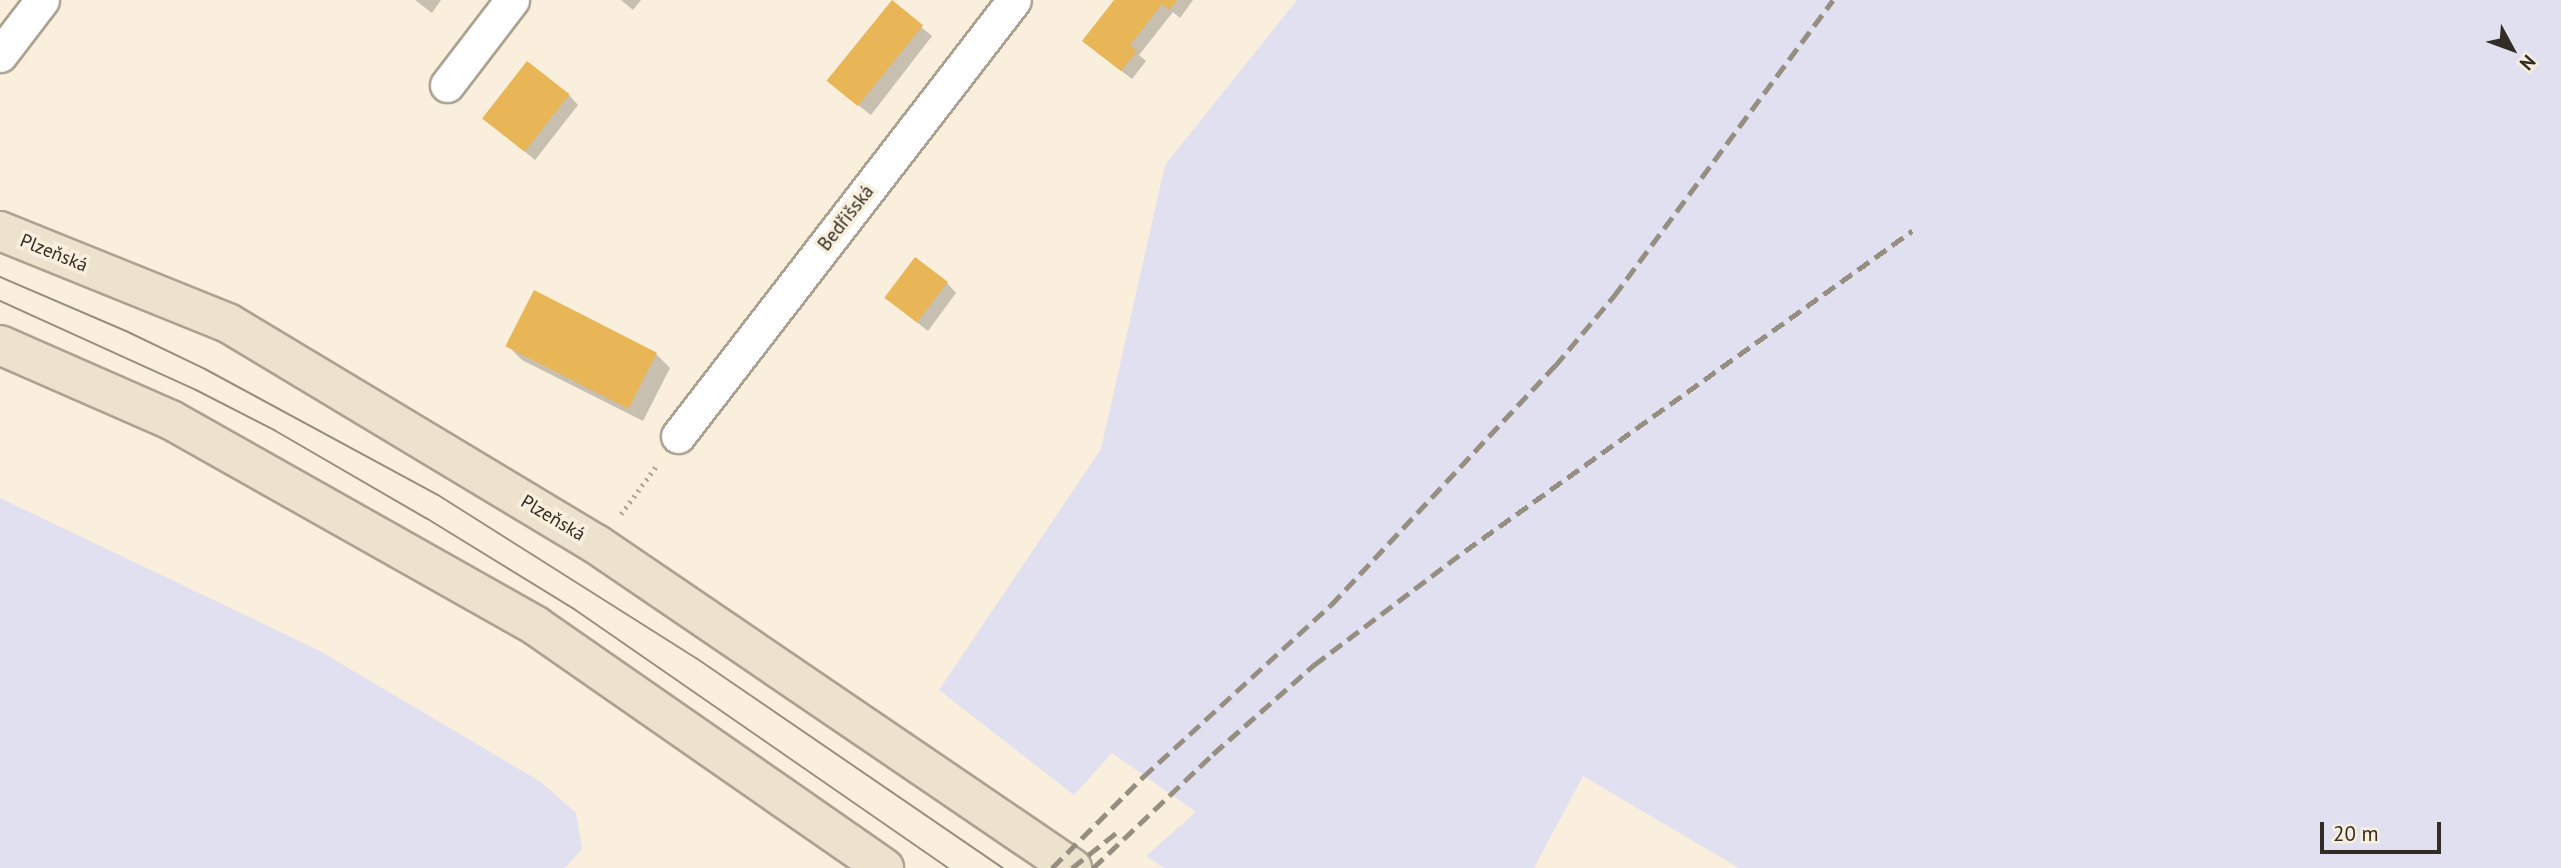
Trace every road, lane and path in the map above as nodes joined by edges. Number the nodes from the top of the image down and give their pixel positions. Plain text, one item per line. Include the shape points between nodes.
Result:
1 (42, 0) edge
2 (512, 0) edge
3 (1014, 0) edge
4 (0, 55) edge
5 (447, 85) dead end
6 (0, 231) edge
7 (0, 345) edge
8 (678, 436) joint
9 (616, 522) dead end
10 (884, 868) edge
11 (1072, 868) edge

1 - 4 street
2 - 5 street
3 - 8 street, Bedřišská
6 - 11 main road, Plzeňská via 228,323 596,544
7 - 10 main road via 171,420 536,626
8 - 9 path

